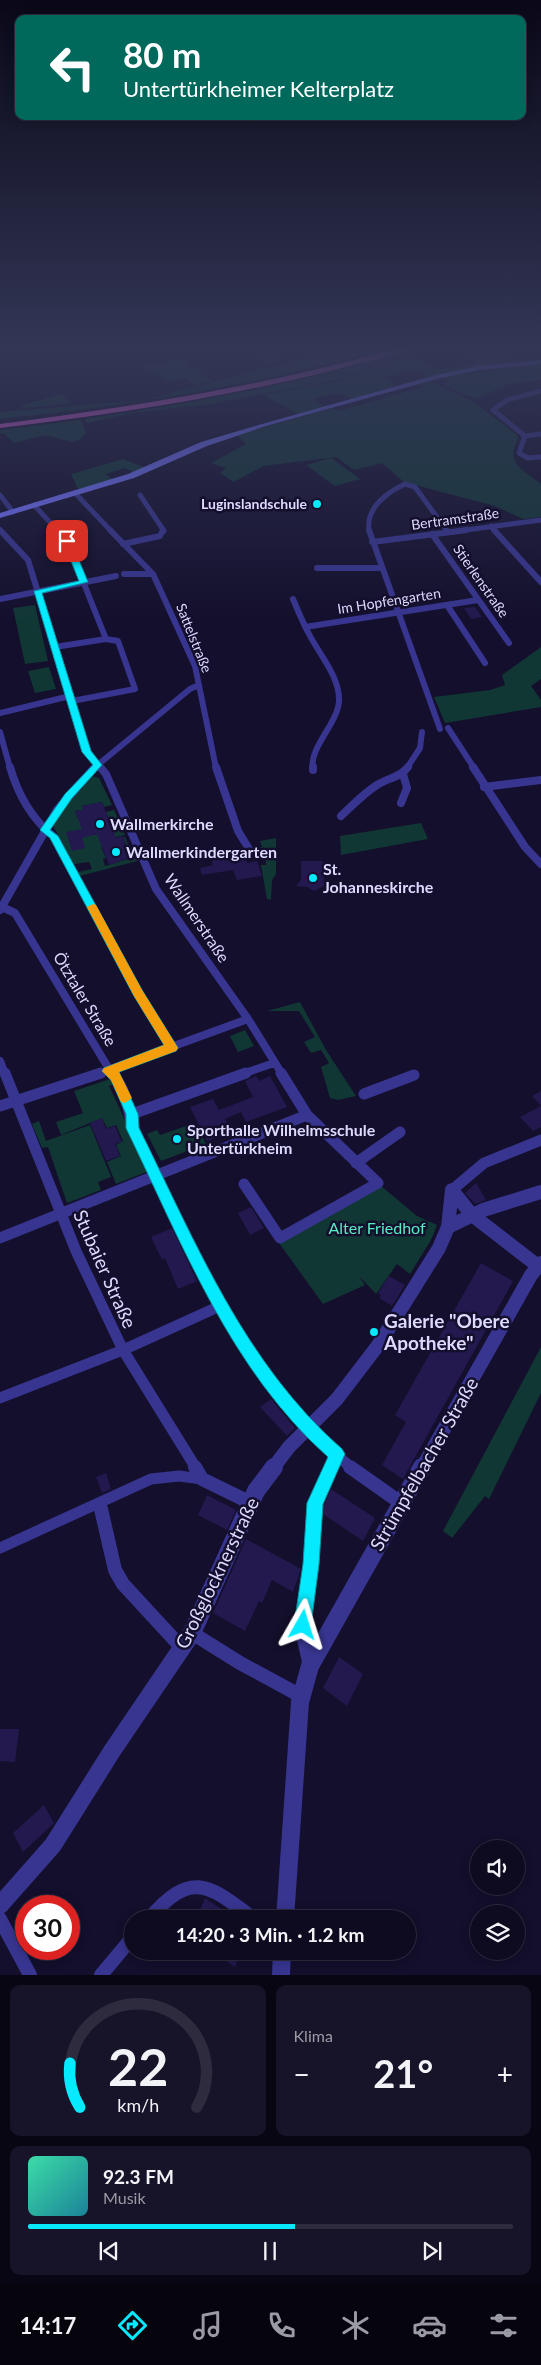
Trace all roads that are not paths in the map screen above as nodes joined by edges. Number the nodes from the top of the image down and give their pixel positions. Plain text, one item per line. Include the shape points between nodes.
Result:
1 (222, 438) edge
2 (524, 438) edge
3 (541, 457) edge
4 (412, 485) joint
5 (75, 493) junction
6 (0, 495) edge
7 (140, 495) dead end
8 (34, 506) junction
9 (13, 512) junction
10 (0, 516) edge
11 (541, 520) edge
12 (528, 522) junction
13 (491, 526) junction
14 (541, 528) edge
15 (0, 530) edge
16 (448, 532) junction
17 (432, 534) junction
18 (372, 542) junction
19 (123, 544) junction
20 (317, 568) dead end
21 (380, 568) junction
22 (124, 574) dead end
23 (153, 574) junction
24 (116, 576) dead end
25 (84, 582) junction
26 (541, 582) edge
27 (38, 591) junction
28 (0, 599) edge
29 (293, 599) dead end
30 (478, 600) junction
31 (447, 605) junction
32 (396, 612) junction
33 (304, 627) junction
34 (106, 639) junction
35 (509, 643) dead end
36 (55, 647) junction
37 (485, 663) dead end
38 (199, 685) junction
39 (71, 698) junction
40 (0, 713) edge
41 (448, 728) dead end
42 (440, 729) dead end
43 (0, 732) edge
44 (422, 732) dead end
45 (98, 765) junction
46 (313, 770) dead end
47 (402, 774) junction
48 (541, 780) edge
49 (484, 787) junction
50 (401, 802) dead end
51 (341, 816) dead end
52 (45, 830) junction
53 (248, 849) dead end
54 (541, 864) edge
55 (1, 908) edge
56 (248, 1019) junction
57 (172, 1048) junction
58 (0, 1061) edge
59 (274, 1063) junction
60 (108, 1071) junction
61 (414, 1075) dead end
62 (364, 1094) dead end
63 (17, 1100) junction
64 (0, 1106) edge
65 (132, 1114) junction
66 (307, 1115) junction
67 (400, 1132) dead end
68 (541, 1140) edge
69 (356, 1163) junction
70 (156, 1176) junction
71 (244, 1184) dead end
72 (452, 1190) junction
73 (541, 1192) edge
74 (60, 1213) junction
75 (472, 1215) junction
76 (448, 1227) junction
77 (0, 1238) edge
78 (540, 1265) edge
79 (220, 1306) junction
80 (123, 1350) junction
81 (0, 1398) edge
82 (307, 1428) junction
83 (337, 1454) junction
84 (202, 1479) junction
85 (249, 1502) junction
86 (401, 1503) junction
87 (101, 1509) dead end
88 (0, 1548) edge
89 (195, 1639) junction
90 (310, 1666) junction
91 (301, 1696) junction
92 (0, 1905) edge
93 (156, 1910) edge
94 (242, 1910) edge
95 (285, 1910) edge
96 (0, 1919) edge
97 (124, 1948) edge
98 (282, 1960) edge
99 (281, 1974) edge
100 (30, 1975) edge
101 (101, 1975) edge

1 - 5 main road via 144,471
2 - 3 street via 519,453 528,458
4 - 16 street
4 - 18 street via 399,486 379,500 368,523
5 - 8 main road
5 - 19 street, Sattelstraße
6 - 9 street
7 - 19 street via 164,531 160,536
8 - 9 main road
8 - 25 street via 67,541
9 - 10 main road
11 - 12 street, Bertramstraße
12 - 13 street, Bertramstraße
12 - 14 street
13 - 16 street, Bertramstraße
13 - 26 street
15 - 27 street, Wallmerstraße via 28,560
16 - 17 street, Bertramstraße
17 - 18 street, Bertramstraße
17 - 30 street, Stierlenstraße
18 - 21 street
19 - 23 street, Sattelstraße
20 - 21 street
21 - 32 street
22 - 23 street
23 - 38 street, Sattelstraße via 195,666
24 - 25 street
25 - 27 street
25 - 34 street
27 - 28 street
27 - 36 street, Wallmerstraße
29 - 33 street
30 - 31 street, Im Hopfengarten
30 - 35 street, Stierlenstraße
31 - 32 street, Im Hopfengarten
31 - 37 street
32 - 33 street, Im Hopfengarten
32 - 42 street
33 - 46 street via 336,686 339,699 337,716 312,760
34 - 36 street
34 - 39 street via 118,641 134,689
36 - 39 street, Wallmerstraße
38 - 45 street
38 - 53 street, Sattelstraße via 218,778
39 - 40 street
39 - 45 street, Wallmerstraße via 87,752
41 - 49 street
43 - 52 street via 18,789 33,817
44 - 47 street via 422,743
45 - 52 street via 68,796
45 - 56 street, Wallmerstraße via 106,774 156,889
47 - 50 street via 407,788
47 - 51 street via 376,785
48 - 49 street
49 - 54 street via 525,847
52 - 55 street
52 - 57 street via 53,836 138,993
55 - 60 street, Ötztaler Straße via 15,913
56 - 57 street
56 - 59 street, Wallmerstraße
57 - 60 street
58 - 63 street, Stubaier Straße
59 - 65 street
59 - 66 street, Wallmerstraße
60 - 63 street
60 - 65 street, Ötztaler Straße via 116,1076
61 - 62 street
63 - 64 street
63 - 74 street, Stubaier Straße
65 - 70 street, Ötztaler Straße via 133,1128
66 - 69 street, Wallmerstraße
66 - 70 street
67 - 69 street
68 - 72 street via 484,1163
69 - 71 street, Wallmerstraße via 378,1183 280,1238
70 - 74 street
70 - 79 street, Ötztaler Straße
72 - 75 street
72 - 76 street, Großglocknerstraße
73 - 75 street
74 - 77 street
74 - 80 street, Stubaier Straße
75 - 76 street
75 - 78 street
76 - 82 street, Großglocknerstraße via 429,1266 379,1344 338,1399
78 - 86 street, Strümpfelbacher Straße via 531,1275
79 - 80 street
79 - 82 street, Ötztaler Straße via 260,1371
80 - 81 street
80 - 84 street, Stubaier Straße
82 - 83 street, Ötztaler Straße
82 - 85 street, Großglocknerstraße
83 - 86 street, Ötztaler Straße
83 - 90 street, Strümpfelbacher Straße via 315,1503 301,1633
84 - 85 street
84 - 88 street via 179,1476 151,1479
85 - 89 street, Großglocknerstraße
86 - 90 street, Strümpfelbacher Straße
87 - 89 street via 113,1562 123,1584
89 - 91 street
89 - 92 street, Großglocknerstraße via 112,1751 53,1844
90 - 91 street, Strümpfelbacher Straße
91 - 95 street, Strümpfelbacher Straße
93 - 94 street via 175,1894 193,1887 214,1889
96 - 100 street
97 - 101 street
98 - 99 street

